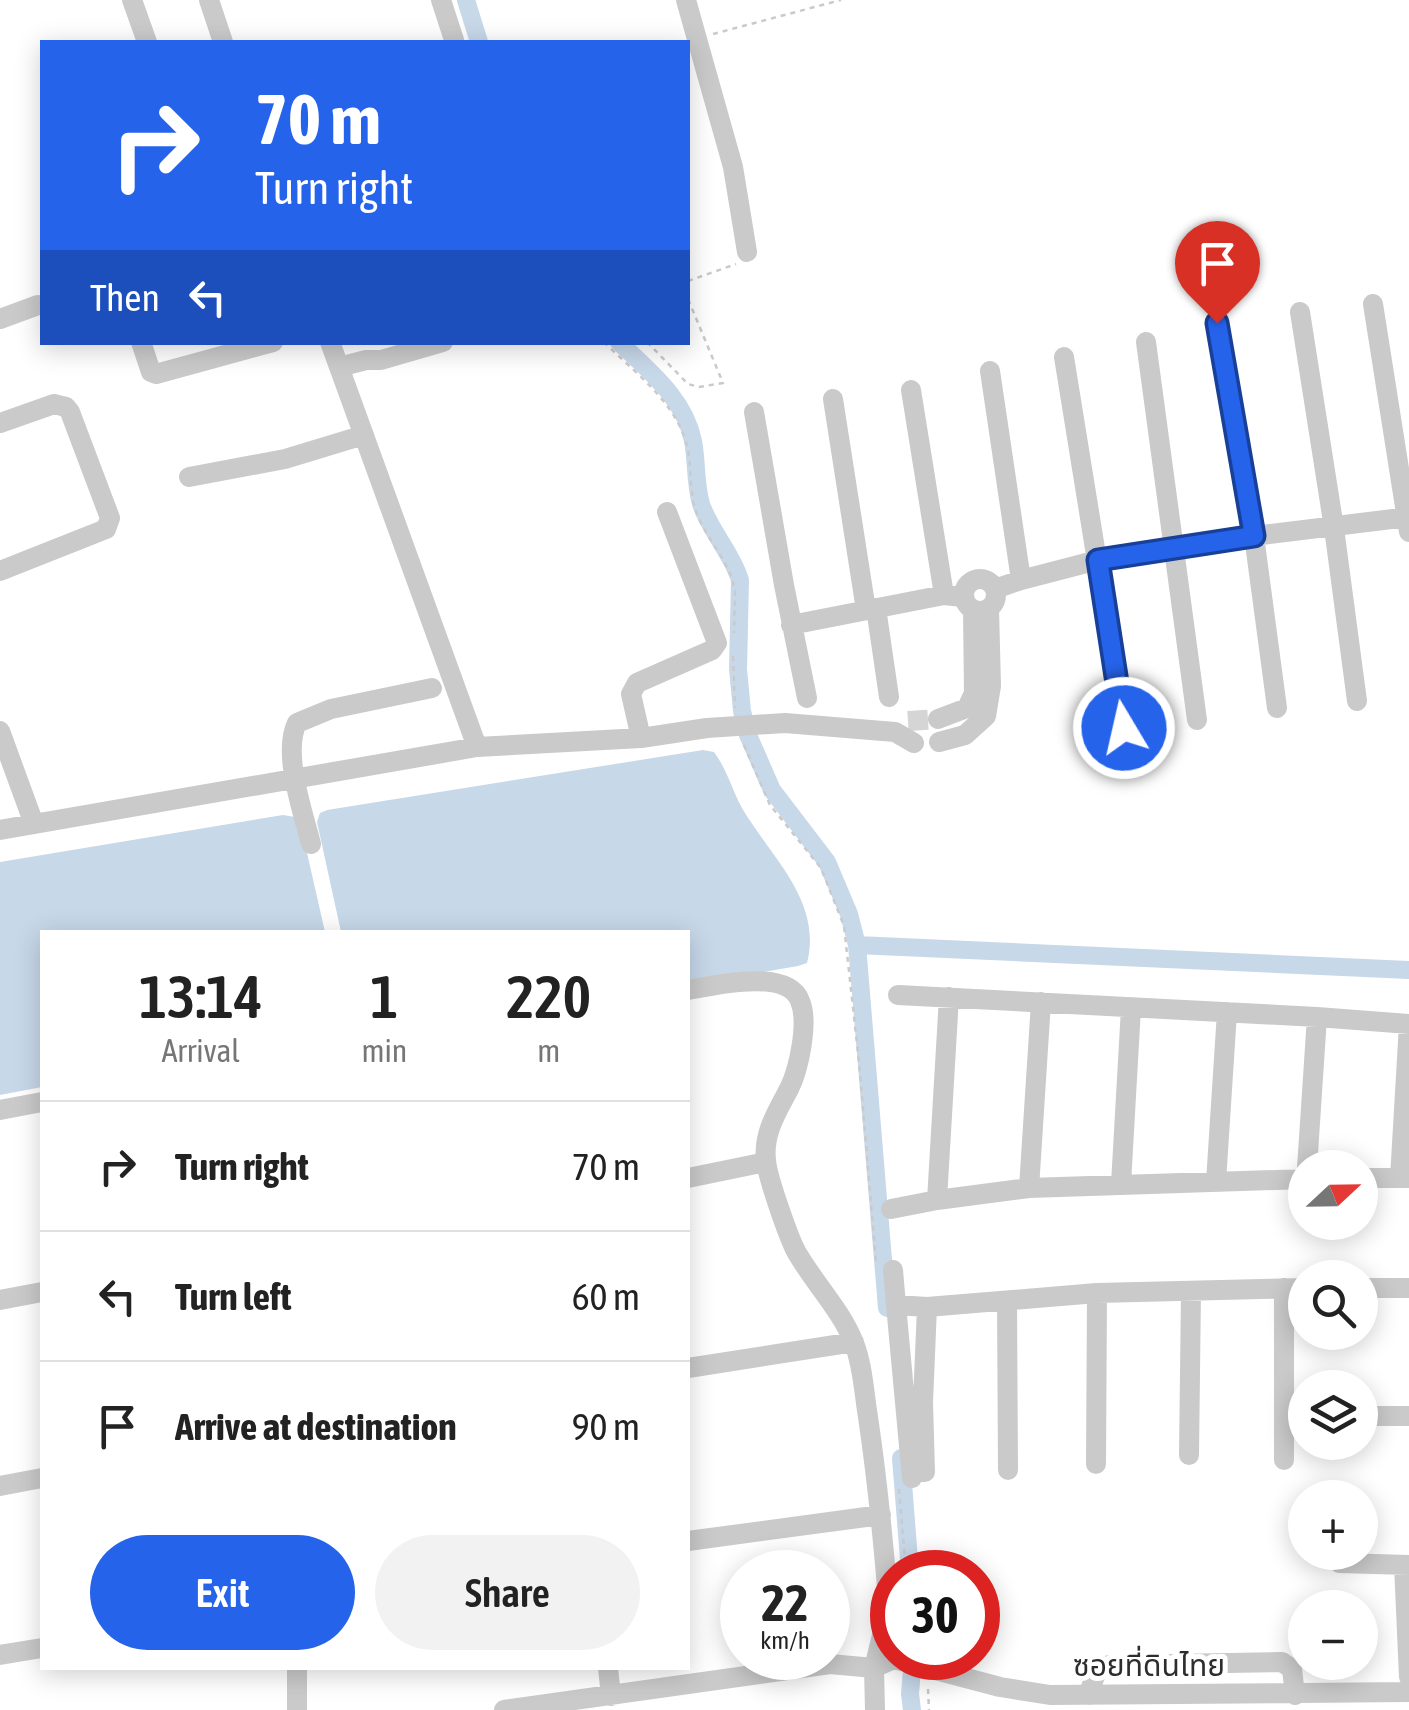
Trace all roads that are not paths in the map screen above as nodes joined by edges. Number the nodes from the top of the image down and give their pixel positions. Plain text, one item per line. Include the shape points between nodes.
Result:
1 (132, 0) edge
2 (209, 0) edge
3 (441, 0) edge
4 (686, 0) edge
5 (146, 40) edge
6 (223, 40) edge
7 (454, 40) dead end
8 (748, 252) road end
9 (1373, 304) dead end
10 (38, 305) dead end
11 (1300, 312) dead end
12 (0, 319) edge
13 (1217, 323) dead end
14 (1146, 342) dead end
15 (142, 345) edge
16 (262, 345) edge
17 (331, 345) edge
18 (434, 345) edge
19 (369, 351) edge
20 (1064, 357) dead end
21 (339, 368) junction
22 (990, 371) dead end
23 (911, 390) dead end
24 (833, 400) dead end
25 (754, 412) dead end
26 (0, 423) edge
27 (364, 435) junction
28 (189, 478) dead end
29 (667, 512) dead end
30 (1408, 522) edge
31 (1334, 528) junction
32 (1254, 536) junction
33 (1174, 550) junction
34 (1098, 560) junction
35 (0, 571) edge
36 (1021, 580) junction
37 (973, 600) junction
38 (871, 609) junction
39 (792, 624) junction
40 (432, 688) dead end
41 (889, 697) dead end
42 (807, 698) dead end
43 (1357, 701) dead end
44 (1277, 708) dead end
45 (938, 718) tunnel mouth
46 (1197, 720) dead end
47 (1124, 728) dead end
48 (0, 731) edge
49 (640, 738) junction
50 (939, 742) tunnel mouth
51 (914, 743) tunnel mouth
52 (476, 747) junction
53 (295, 778) junction
54 (34, 824) junction
55 (0, 830) edge
56 (310, 844) dead end
57 (690, 990) edge
58 (898, 995) dead end
59 (949, 997) junction
60 (1041, 1002) junction
61 (1131, 1008) junction
62 (1227, 1012) junction
63 (1317, 1017) junction
64 (1409, 1024) edge
65 (40, 1102) edge
66 (0, 1110) edge
67 (1309, 1150) edge
68 (766, 1162) junction
69 (690, 1178) edge
70 (1378, 1178) edge
71 (1404, 1178) edge
72 (1288, 1180) edge
73 (1216, 1182) junction
74 (1122, 1184) junction
75 (1030, 1188) junction
76 (937, 1200) junction
77 (891, 1208) dead end
78 (885, 1273) road end
79 (1288, 1288) edge
80 (1378, 1288) edge
81 (1409, 1288) edge
82 (1190, 1291) junction
83 (40, 1292) edge
84 (1097, 1293) junction
85 (0, 1300) edge
86 (1007, 1302) junction
87 (896, 1305) junction
88 (926, 1307) junction
89 (854, 1342) junction
90 (690, 1368) edge
91 (1378, 1416) edge
92 (1409, 1416) edge
93 (1288, 1442) edge
94 (1188, 1455) dead end
95 (1284, 1460) dead end
96 (1096, 1464) dead end
97 (1008, 1470) dead end
98 (40, 1478) edge
99 (0, 1486) edge
100 (880, 1515) junction
101 (690, 1541) edge
102 (883, 1550) edge
103 (1378, 1564) edge
104 (1406, 1565) edge
105 (1408, 1634) edge
106 (40, 1648) edge
107 (0, 1655) edge
108 (1211, 1663) junction
109 (870, 1668) edge
110 (297, 1670) edge
111 (608, 1670) edge
112 (1409, 1677) edge
113 (875, 1680) edge
114 (974, 1680) edge
115 (1409, 1692) edge
116 (1295, 1694) junction
117 (1089, 1695) junction
118 (1208, 1695) junction
119 (612, 1696) junction
120 (1050, 1702) edge
121 (1269, 1702) edge
122 (1364, 1702) edge
123 (297, 1710) edge
124 (504, 1710) edge
125 (876, 1710) edge

1 - 5 street
2 - 6 street
3 - 7 street
4 - 8 street via 733,167
9 - 30 street
10 - 12 street
11 - 31 street
13 - 32 street
14 - 33 street
15 - 16 street via 156,374
17 - 21 street
18 - 19 street via 381,360
19 - 21 street
20 - 34 street
21 - 27 street
22 - 36 street
23 - 37 street
24 - 38 street
25 - 39 street
26 - 35 street via 66,406 110,518 106,529
27 - 28 street
27 - 52 street
29 - 49 street via 717,643 637,683 631,694
30 - 31 street
31 - 32 street
31 - 43 street
32 - 33 street
32 - 44 street
33 - 34 street
33 - 46 street
34 - 36 street
34 - 47 street
36 - 37 street
37 - 38 street
37 - 45 street via 974,693 967,708
37 - 50 street via 991,686 986,716 965,734
38 - 39 street
38 - 41 street
39 - 42 street
40 - 53 street via 297,723
48 - 54 street
49 - 51 street via 784,724 901,726
49 - 52 street
52 - 53 street
53 - 54 street
53 - 56 street
54 - 55 street
57 - 68 street via 768,980 789,986 800,1000 804,1032 791,1086 766,1138
58 - 59 street
59 - 60 street
59 - 76 street
60 - 61 street
60 - 75 street
61 - 62 street
61 - 74 street
62 - 63 street
62 - 73 street
63 - 64 street
63 - 67 street
64 - 71 street
65 - 66 street
68 - 69 street
68 - 89 street via 796,1250
70 - 71 street
72 - 73 street
73 - 74 street
74 - 75 street
75 - 76 street
76 - 77 street
78 - 87 street
79 - 82 street
80 - 81 street
82 - 84 street
82 - 94 street
83 - 85 street
84 - 86 street
84 - 96 street
86 - 88 street
86 - 97 street
87 - 88 street
87 - 88 street via 912,1476
89 - 90 street
89 - 100 street
91 - 92 street
93 - 95 street
98 - 99 street
100 - 101 street
100 - 102 street
103 - 104 street
104 - 105 street
105 - 112 street
106 - 107 street
108 - 116 street via 1288,1664
108 - 117 street via 1109,1665 1094,1677
108 - 118 street
109 - 119 street via 830,1664
110 - 123 street
111 - 119 street
113 - 125 street
114 - 120 street, ซอยที่ดินไทย
115 - 122 street, ซอยที่ดินไทย
116 - 121 street, ซอยที่ดินไทย
116 - 122 street, ซอยที่ดินไทย
117 - 118 street, ซอยที่ดินไทย
117 - 120 street, ซอยที่ดินไทย
118 - 121 street, ซอยที่ดินไทย
119 - 124 street

